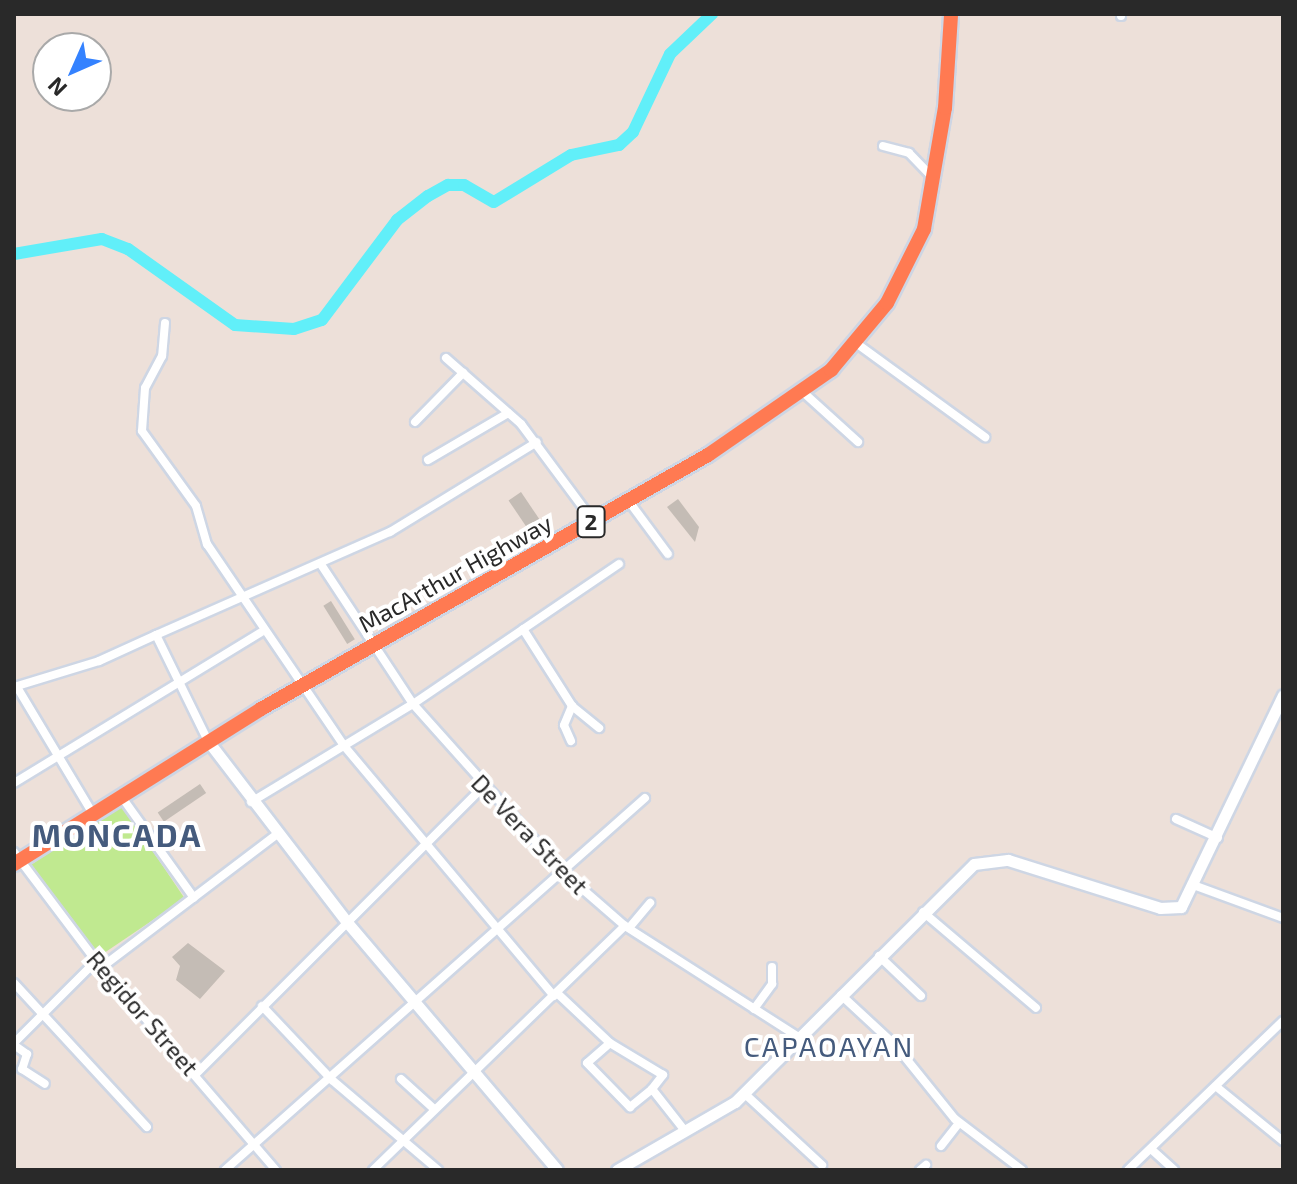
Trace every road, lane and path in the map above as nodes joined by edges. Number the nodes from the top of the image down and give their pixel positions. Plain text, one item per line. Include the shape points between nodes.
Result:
1 (951, 14) edge
2 (883, 146) dead end
3 (935, 179) junction
4 (165, 323) dead end
5 (856, 343) junction
6 (446, 358) dead end
7 (463, 373) junction
8 (804, 393) junction
9 (508, 413) junction
10 (415, 422) dead end
11 (985, 437) dead end
12 (537, 442) junction
13 (858, 442) dead end
14 (428, 460) dead end
15 (628, 500) junction
16 (593, 521) junction
17 (668, 554) dead end
18 (619, 564) dead end
19 (322, 566) junction
20 (239, 599) junction
21 (523, 629) junction
22 (261, 632) junction
23 (156, 635) junction
24 (372, 645) junction
25 (177, 680) junction
26 (300, 686) junction
27 (15, 687) edge
28 (1283, 697) edge
29 (413, 704) junction
30 (572, 706) junction
31 (599, 728) dead end
32 (208, 741) junction
33 (571, 741) dead end
34 (345, 747) junction
35 (57, 755) junction
36 (14, 783) edge
37 (483, 787) junction
38 (121, 796) junction
39 (645, 798) dead end
40 (251, 803) junction
41 (93, 814) junction
42 (1176, 819) dead end
43 (276, 835) junction
44 (1218, 839) junction
45 (424, 844) junction
46 (16, 859) edge
47 (564, 873) junction
48 (1196, 886) junction
49 (194, 898) junction
50 (650, 903) dead end
51 (922, 911) junction
52 (1283, 918) edge
53 (346, 921) junction
54 (627, 927) junction
55 (498, 929) junction
56 (879, 956) junction
57 (99, 964) junction
58 (772, 967) dead end
59 (14, 983) edge
60 (556, 994) junction
61 (841, 995) junction
62 (921, 996) dead end
63 (417, 1002) junction
64 (262, 1006) junction
65 (1036, 1008) dead end
66 (754, 1009) junction
67 (42, 1012) junction
68 (1283, 1021) edge
69 (800, 1038) junction
70 (610, 1043) junction
71 (14, 1044) edge
72 (474, 1068) junction
73 (196, 1074) junction
74 (401, 1079) dead end
75 (332, 1080) junction
76 (45, 1084) dead end
77 (1218, 1088) junction
78 (652, 1089) junction
79 (745, 1094) junction
80 (434, 1109) junction
81 (959, 1123) junction
82 (147, 1127) dead end
83 (685, 1131) junction
84 (1283, 1141) edge
85 (403, 1142) junction
86 (254, 1143) junction
87 (941, 1146) dead end
88 (1151, 1149) junction
89 (822, 1165) dead end
90 (225, 1170) edge
91 (276, 1170) edge
92 (373, 1170) edge
93 (438, 1170) edge
94 (557, 1170) edge
95 (617, 1170) edge
96 (1022, 1170) edge
97 (1128, 1170) edge
98 (1174, 1170) edge

1 - 3 highway, MacArthur Highway / 2
2 - 3 street via 909,153
3 - 5 highway, MacArthur Highway / 2 via 907,269
4 - 20 street via 162,356 145,388 142,431 196,506 207,544 239,583
5 - 8 highway, MacArthur Highway / 2
5 - 11 street
6 - 7 street
7 - 9 street
7 - 10 street
8 - 13 street
8 - 15 highway, MacArthur Highway / 2
9 - 12 street
9 - 14 street
12 - 16 street
12 - 19 street
15 - 16 highway, MacArthur Highway / 2
15 - 17 street
16 - 24 highway, MacArthur Highway / 2
18 - 21 street
19 - 20 street
19 - 24 street, De Vera Street
20 - 22 street
20 - 23 street
21 - 29 street
21 - 30 street
22 - 25 street
22 - 26 street
23 - 25 street
23 - 27 street via 99,661
24 - 26 highway, MacArthur Highway / 2
24 - 29 street, De Vera Street
25 - 32 street
25 - 35 street
26 - 32 highway, MacArthur Highway / 2
26 - 34 street
27 - 35 street
28 - 44 street
29 - 34 street
29 - 37 street, De Vera Street
30 - 31 street
30 - 33 street via 564,725
32 - 38 highway, MacArthur Highway / 2
32 - 40 street
34 - 40 street
34 - 45 street
35 - 36 street
35 - 41 street
37 - 45 street
37 - 47 street, De Vera Street
38 - 41 highway, MacArthur Highway / 2
38 - 49 street
39 - 47 street
40 - 43 street
41 - 46 highway, MacArthur Highway / 2
42 - 44 street
43 - 49 street
43 - 53 street
44 - 48 street
45 - 53 street
45 - 55 street
46 - 57 street, Regidor Street
47 - 54 street, De Vera Street
47 - 55 street
48 - 51 street via 1185,904 1168,909 993,860 971,867
48 - 52 street
49 - 57 street
50 - 54 street
51 - 56 street
51 - 65 street
53 - 63 street
53 - 64 street
54 - 60 street
54 - 66 street, De Vera Street
55 - 60 street
55 - 63 street
56 - 61 street
56 - 62 street
57 - 67 street
57 - 73 street, Regidor Street
58 - 66 street via 772,984
59 - 67 street
60 - 70 street
60 - 72 street
61 - 69 street
61 - 81 street via 896,1046
63 - 72 street
63 - 75 street
64 - 73 street
64 - 75 street
66 - 69 street, De Vera Street
67 - 71 street
67 - 82 street
68 - 77 street
69 - 79 street
70 - 78 street via 663,1075
70 - 78 street via 588,1065 630,1107
71 - 76 street via 27,1054 22,1069
72 - 80 street
72 - 94 street
73 - 86 street, Regidor Street
74 - 80 street
75 - 85 street
75 - 86 street
77 - 84 street
77 - 88 street
78 - 83 street
79 - 83 street
79 - 89 street
80 - 85 street
81 - 87 street
81 - 96 street
83 - 95 street
85 - 92 street
85 - 93 street
86 - 90 street
86 - 91 street, Regidor Street
88 - 97 street
88 - 98 street

